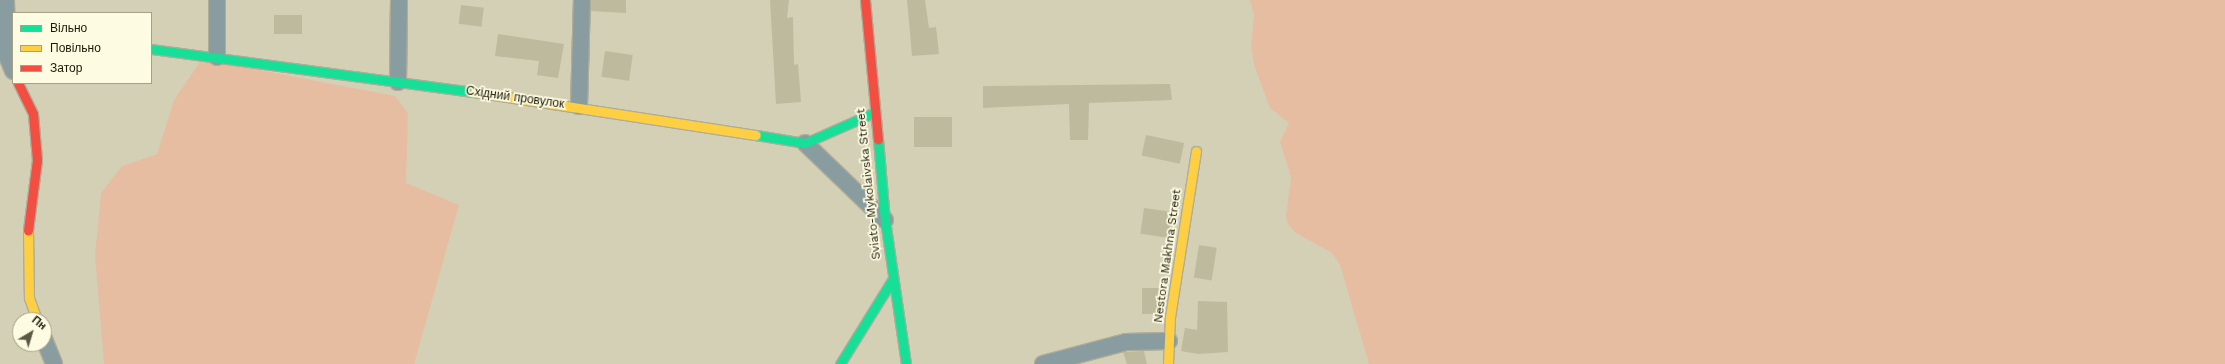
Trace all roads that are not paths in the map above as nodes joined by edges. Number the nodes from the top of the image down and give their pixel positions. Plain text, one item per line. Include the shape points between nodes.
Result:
1 (6, 0) edge
2 (216, 0) edge
3 (399, 0) edge
4 (582, 0) edge
5 (865, 0) edge
6 (6, 33) edge
7 (152, 49) edge
8 (217, 57) junction
9 (12, 68) edge
10 (398, 82) junction
11 (18, 84) edge
12 (579, 106) junction
13 (873, 113) junction
14 (805, 144) junction
15 (1196, 151) dead end
16 (885, 220) junction
17 (892, 280) junction
18 (34, 312) edge
19 (1169, 341) junction
20 (49, 352) edge
21 (54, 364) edge
22 (840, 364) edge
23 (906, 364) edge
24 (1043, 364) edge
25 (1168, 364) edge

1 - 6 street
2 - 8 street
3 - 10 street
4 - 12 street
5 - 13 street, Sviato-Mykolaivska Street
6 - 9 street via 7,56
7 - 8 street, Східний провулок
8 - 10 street, Східний провулок
10 - 12 street, Східний провулок
11 - 18 street via 33,114 36,160 28,211 27,259 29,298
12 - 14 street, Східний провулок
13 - 14 street
13 - 16 street, Sviato-Mykolaivska Street
14 - 16 street
15 - 19 street, Nestora Makhna Street via 1170,317
16 - 17 street, Sviato-Mykolaivska Street
17 - 22 street
17 - 23 street, Sviato-Mykolaivska Street
19 - 24 street via 1126,342
19 - 25 street, Nestora Makhna Street
20 - 21 street

